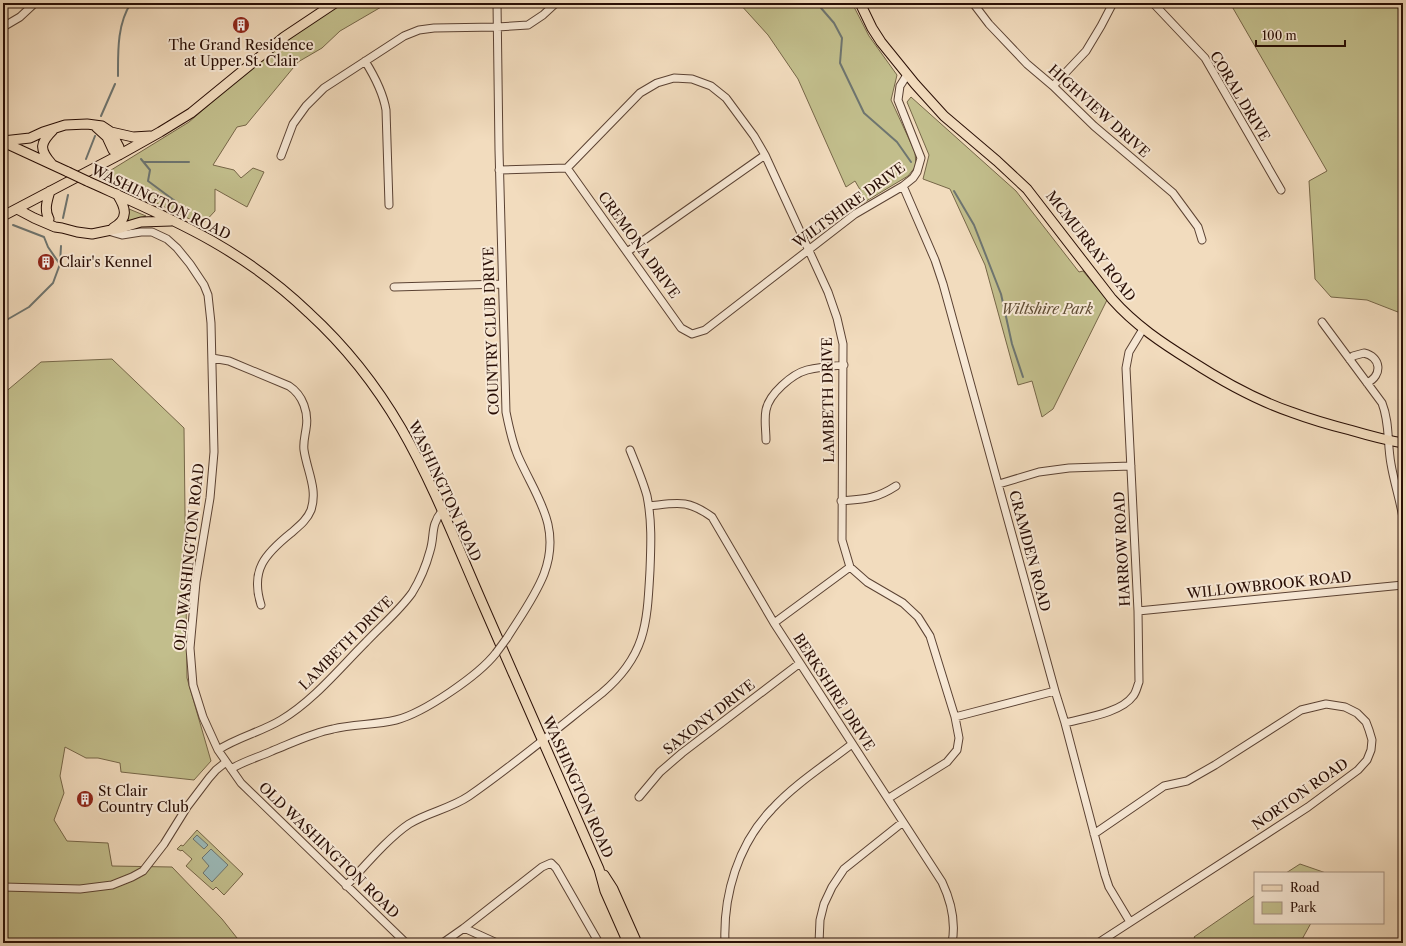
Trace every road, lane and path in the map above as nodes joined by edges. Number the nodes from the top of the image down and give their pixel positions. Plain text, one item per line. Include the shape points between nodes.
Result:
1 (34, 3) edge
2 (334, 3) edge
3 (497, 3) edge
4 (556, 3) edge
5 (860, 3) edge
6 (973, 3) edge
7 (1113, 3) edge
8 (1153, 3) edge
9 (3, 27) edge
10 (497, 27) junction
11 (366, 61) junction
12 (907, 75) junction
13 (1053, 86) junction
14 (95, 126) junction
15 (54, 129) junction
16 (111, 132) junction
17 (153, 136) junction
18 (3, 141) edge
19 (119, 155) junction
20 (765, 155) junction
21 (281, 156) dead end
22 (52, 164) junction
23 (567, 168) junction
24 (499, 170) junction
25 (903, 186) junction
26 (1281, 190) dead end
27 (50, 192) junction
28 (117, 194) junction
29 (389, 205) dead end
30 (17, 209) junction
31 (3, 216) edge
32 (50, 219) junction
33 (174, 221) junction
34 (62, 228) junction
35 (108, 231) junction
36 (1202, 240) dead end
37 (808, 250) junction
38 (628, 252) junction
39 (502, 284) junction
40 (394, 287) dead end
41 (1322, 322) dead end
42 (1143, 329) junction
43 (692, 334) joint
44 (212, 358) junction
45 (1350, 360) junction
46 (844, 365) junction
47 (1367, 383) junction
48 (766, 440) dead end
49 (1389, 440) junction
50 (1403, 443) edge
51 (630, 450) dead end
52 (1130, 466) junction
53 (999, 484) junction
54 (896, 486) dead end
55 (841, 501) junction
56 (649, 506) junction
57 (442, 511) junction
58 (1403, 518) edge
59 (850, 567) junction
60 (1403, 585) edge
61 (262, 605) dead end
62 (1138, 611) junction
63 (774, 623) junction
64 (800, 663) junction
65 (1055, 691) junction
66 (955, 717) junction
67 (1065, 723) junction
68 (542, 740) junction
69 (852, 744) junction
70 (218, 750) junction
71 (226, 762) junction
72 (231, 769) junction
73 (639, 797) dead end
74 (889, 798) junction
75 (903, 822) junction
76 (1094, 834) junction
77 (599, 869) junction
78 (346, 886) junction
79 (3, 887) edge
80 (1130, 922) junction
81 (464, 928) junction
82 (444, 942) edge
83 (406, 943) edge
84 (497, 943) edge
85 (599, 943) edge
86 (628, 943) edge
87 (637, 943) edge
88 (725, 943) edge
89 (819, 943) edge
90 (952, 943) edge
91 (1098, 943) edge

1 - 9 street via 20,17
2 - 17 main road via 284,37 191,113
3 - 10 street, COUNTRY CLUB DRIVE
4 - 10 street via 528,25
5 - 12 main road, MCMURRAY ROAD via 881,42
6 - 13 street, HIGHVIEW DRIVE via 1027,64
7 - 13 street via 1086,51
8 - 26 street, CORAL DRIVE via 1205,58
10 - 11 street via 419,30 404,36
10 - 24 street, COUNTRY CLUB DRIVE
11 - 21 street via 324,88 306,106 293,124
11 - 29 street via 384,99 386,110
12 - 25 street, WILTSHIRE DRIVE via 900,86 898,100 921,158 917,172
12 - 42 main road, MCMURRAY ROAD via 944,116 1027,189 1112,299
13 - 36 street, HIGHVIEW DRIVE via 1094,126 1173,193 1198,227
14 - 15 main road via 72,124
14 - 16 main road via 102,126
14 - 19 main road via 107,137 113,150
15 - 18 main road via 23,140
15 - 22 main road via 45,137 42,147
16 - 17 main road via 133,137
16 - 19 main road via 119,147
17 - 19 main road
18 - 22 main road, WASHINGTON ROAD
19 - 27 main road
20 - 23 street, LAMBETH DRIVE via 726,98 711,86 692,79 674,78 657,83 640,93
20 - 37 street, LAMBETH DRIVE
20 - 38 street
22 - 28 main road, WASHINGTON ROAD, bridge
23 - 24 street
23 - 38 street, CREMONA DRIVE
24 - 39 street, COUNTRY CLUB DRIVE
25 - 37 street, WILTSHIRE DRIVE via 855,214
25 - 53 street, CRAMDEN ROAD via 943,284
27 - 30 main road
27 - 32 main road via 46,208
28 - 33 main road, WASHINGTON ROAD
28 - 35 main road via 124,207 124,217 117,226
30 - 31 main road
30 - 32 main road
30 - 34 main road
32 - 34 main road
33 - 35 main road via 141,222
33 - 57 main road, WASHINGTON ROAD via 257,270 308,311 338,342 370,380 401,428
34 - 35 main road via 92,234
35 - 44 street, OLD WASHINGTON ROAD via 122,235 141,232 157,234 171,242 184,256 201,279 208,295
37 - 43 street, WILTSHIRE DRIVE via 705,330
37 - 46 street, LAMBETH DRIVE via 837,318 843,344
38 - 43 street, CREMONA DRIVE via 682,328
39 - 40 street
39 - 72 street, COUNTRY CLUB DRIVE, bridge via 506,412 516,449 544,508 550,539 544,574 529,603 507,638 486,664 466,681 418,711 383,723 331,729
41 - 45 street
42 - 49 main road, MCMURRAY ROAD via 1224,381 1276,406 1320,422
42 - 52 street, HARROW ROAD via 1129,352 1126,368
44 - 61 street via 229,361 289,386 302,400 306,414 304,450 312,482 312,506 306,518 269,552 263,561 257,586
44 - 70 street, OLD WASHINGTON ROAD via 212,475 196,582 190,648 193,685 203,717
45 - 47 street
45 - 47 street via 1353,356 1364,353 1376,361 1378,372 1372,381
46 - 48 street via 806,370 789,379 774,394 766,408
46 - 55 street, LAMBETH DRIVE
47 - 49 street via 1382,403 1387,418
49 - 50 main road, MCMURRAY ROAD
49 - 58 street via 1391,463
51 - 56 street
52 - 53 street via 1069,468 1039,472
52 - 62 street, HARROW ROAD
53 - 65 street, CRAMDEN ROAD
54 - 55 street via 872,498
55 - 59 street, LAMBETH DRIVE via 842,540
56 - 63 street, BERKSHIRE DRIVE via 689,504 712,517
56 - 68 street via 651,538 648,611 644,632 636,652 610,687
57 - 68 main road, WASHINGTON ROAD
57 - 70 street, LAMBETH DRIVE via 434,523 430,552 423,571 399,608 298,708 272,726
59 - 63 street
59 - 66 street via 867,582 903,603 918,617 930,636
60 - 62 street, WILLOWBROOK ROAD
62 - 67 street, HARROW ROAD via 1140,682 1134,696 1114,709
63 - 64 street, BERKSHIRE DRIVE
64 - 69 street, BERKSHIRE DRIVE
64 - 73 street, SAXONY DRIVE via 660,772
65 - 66 street
65 - 67 street, CRAMDEN ROAD
66 - 74 street via 959,738 957,750 947,762
67 - 76 street, CRAMDEN ROAD
68 - 77 main road, WASHINGTON ROAD
68 - 78 street via 465,799 405,827
69 - 74 street, BERKSHIRE DRIVE
69 - 88 street via 802,782 772,809 752,834 730,884 724,930
70 - 71 street, OLD WASHINGTON ROAD
71 - 72 street, OLD WASHINGTON ROAD
71 - 79 street via 209,778 143,870 132,877 112,886 80,889
72 - 78 street, OLD WASHINGTON ROAD via 241,783
74 - 75 street, BERKSHIRE DRIVE
75 - 89 street via 844,869 824,904
75 - 90 street, BERKSHIRE DRIVE via 947,894 954,931
76 - 80 street, CRAMDEN ROAD via 1105,875
76 - 80 street, NORTON ROAD via 1164,786 1187,781 1301,710 1326,704 1345,707 1357,713 1366,722 1372,740 1371,750 1367,760 1358,770 1308,807
77 - 86 main road, WASHINGTON ROAD via 605,891
77 - 87 main road, WASHINGTON ROAD via 613,889
78 - 83 street, OLD WASHINGTON ROAD
80 - 91 street, NORTON ROAD
81 - 82 street
81 - 84 street
81 - 85 street via 542,867 551,863

